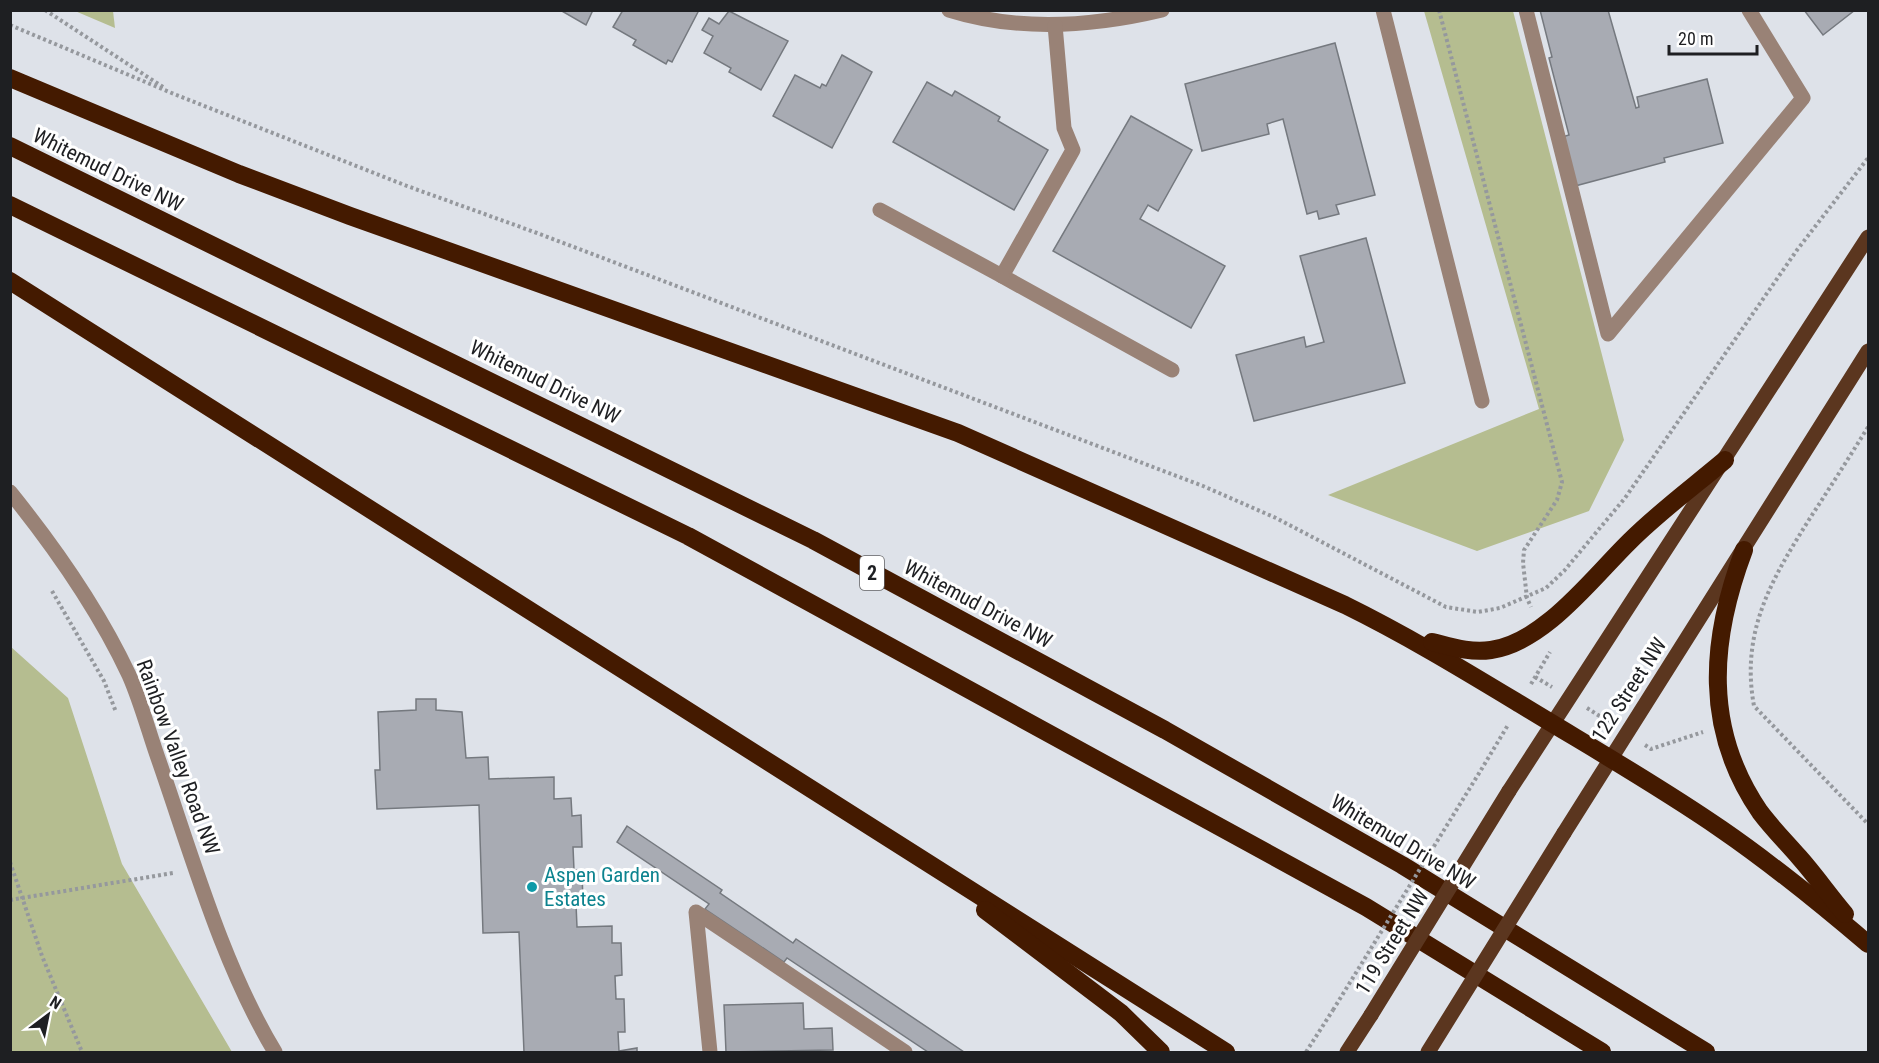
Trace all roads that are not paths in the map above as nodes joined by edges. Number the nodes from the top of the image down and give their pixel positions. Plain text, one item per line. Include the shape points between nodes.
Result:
1 (949, 10) edge
2 (1162, 10) edge
3 (1383, 10) edge
4 (1526, 10) edge
5 (1749, 10) edge
6 (1055, 25) junction
7 (10, 78) edge
8 (10, 146) edge
9 (10, 205) edge
10 (880, 210) dead end
11 (1869, 237) edge
12 (1002, 276) junction
13 (10, 281) edge
14 (1869, 351) edge
15 (1172, 370) dead end
16 (1482, 401) dead end
17 (1725, 460) junction
18 (10, 492) edge
19 (1744, 550) junction
20 (1406, 635) junction
21 (1555, 724) junction
22 (1610, 758) junction
23 (903, 846) junction
24 (1868, 943) edge
25 (275, 1053) edge
26 (710, 1053) edge
27 (905, 1053) edge
28 (1161, 1053) edge
29 (1226, 1053) edge
30 (1347, 1053) edge
31 (1428, 1053) edge
32 (1602, 1053) edge
33 (1706, 1053) edge

1 - 6 street via 999,22
2 - 6 street via 1103,22
3 - 16 street
4 - 5 street via 1608,334 1803,98
6 - 12 street via 1064,128 1073,150
7 - 20 highway via 350,216 958,433 1287,578
8 - 33 highway, Whitemud Drive NW / 2 via 813,540 1165,730 1381,854
9 - 32 highway via 698,541 1366,907
10 - 12 street
11 - 17 main road
12 - 15 street
13 - 23 highway
14 - 19 main road, 122 Street NW
17 - 20 highway via 1630,541 1585,589 1524,637 1492,650 1478,651
17 - 21 main road
18 - 25 street, Rainbow Valley Road NW via 44,534 90,603 129,677 213,917 259,1026
19 - 22 main road, 122 Street NW
19 - 24 highway via 1724,610 1717,668 1723,725 1732,755 1760,811
20 - 21 highway
21 - 22 highway
21 - 30 main road, 119 Street NW, bridge via 1509,791
22 - 24 highway via 1722,829
22 - 31 main road, 122 Street NW, bridge
23 - 28 highway via 1121,1013
23 - 29 highway
26 - 27 street via 696,912

